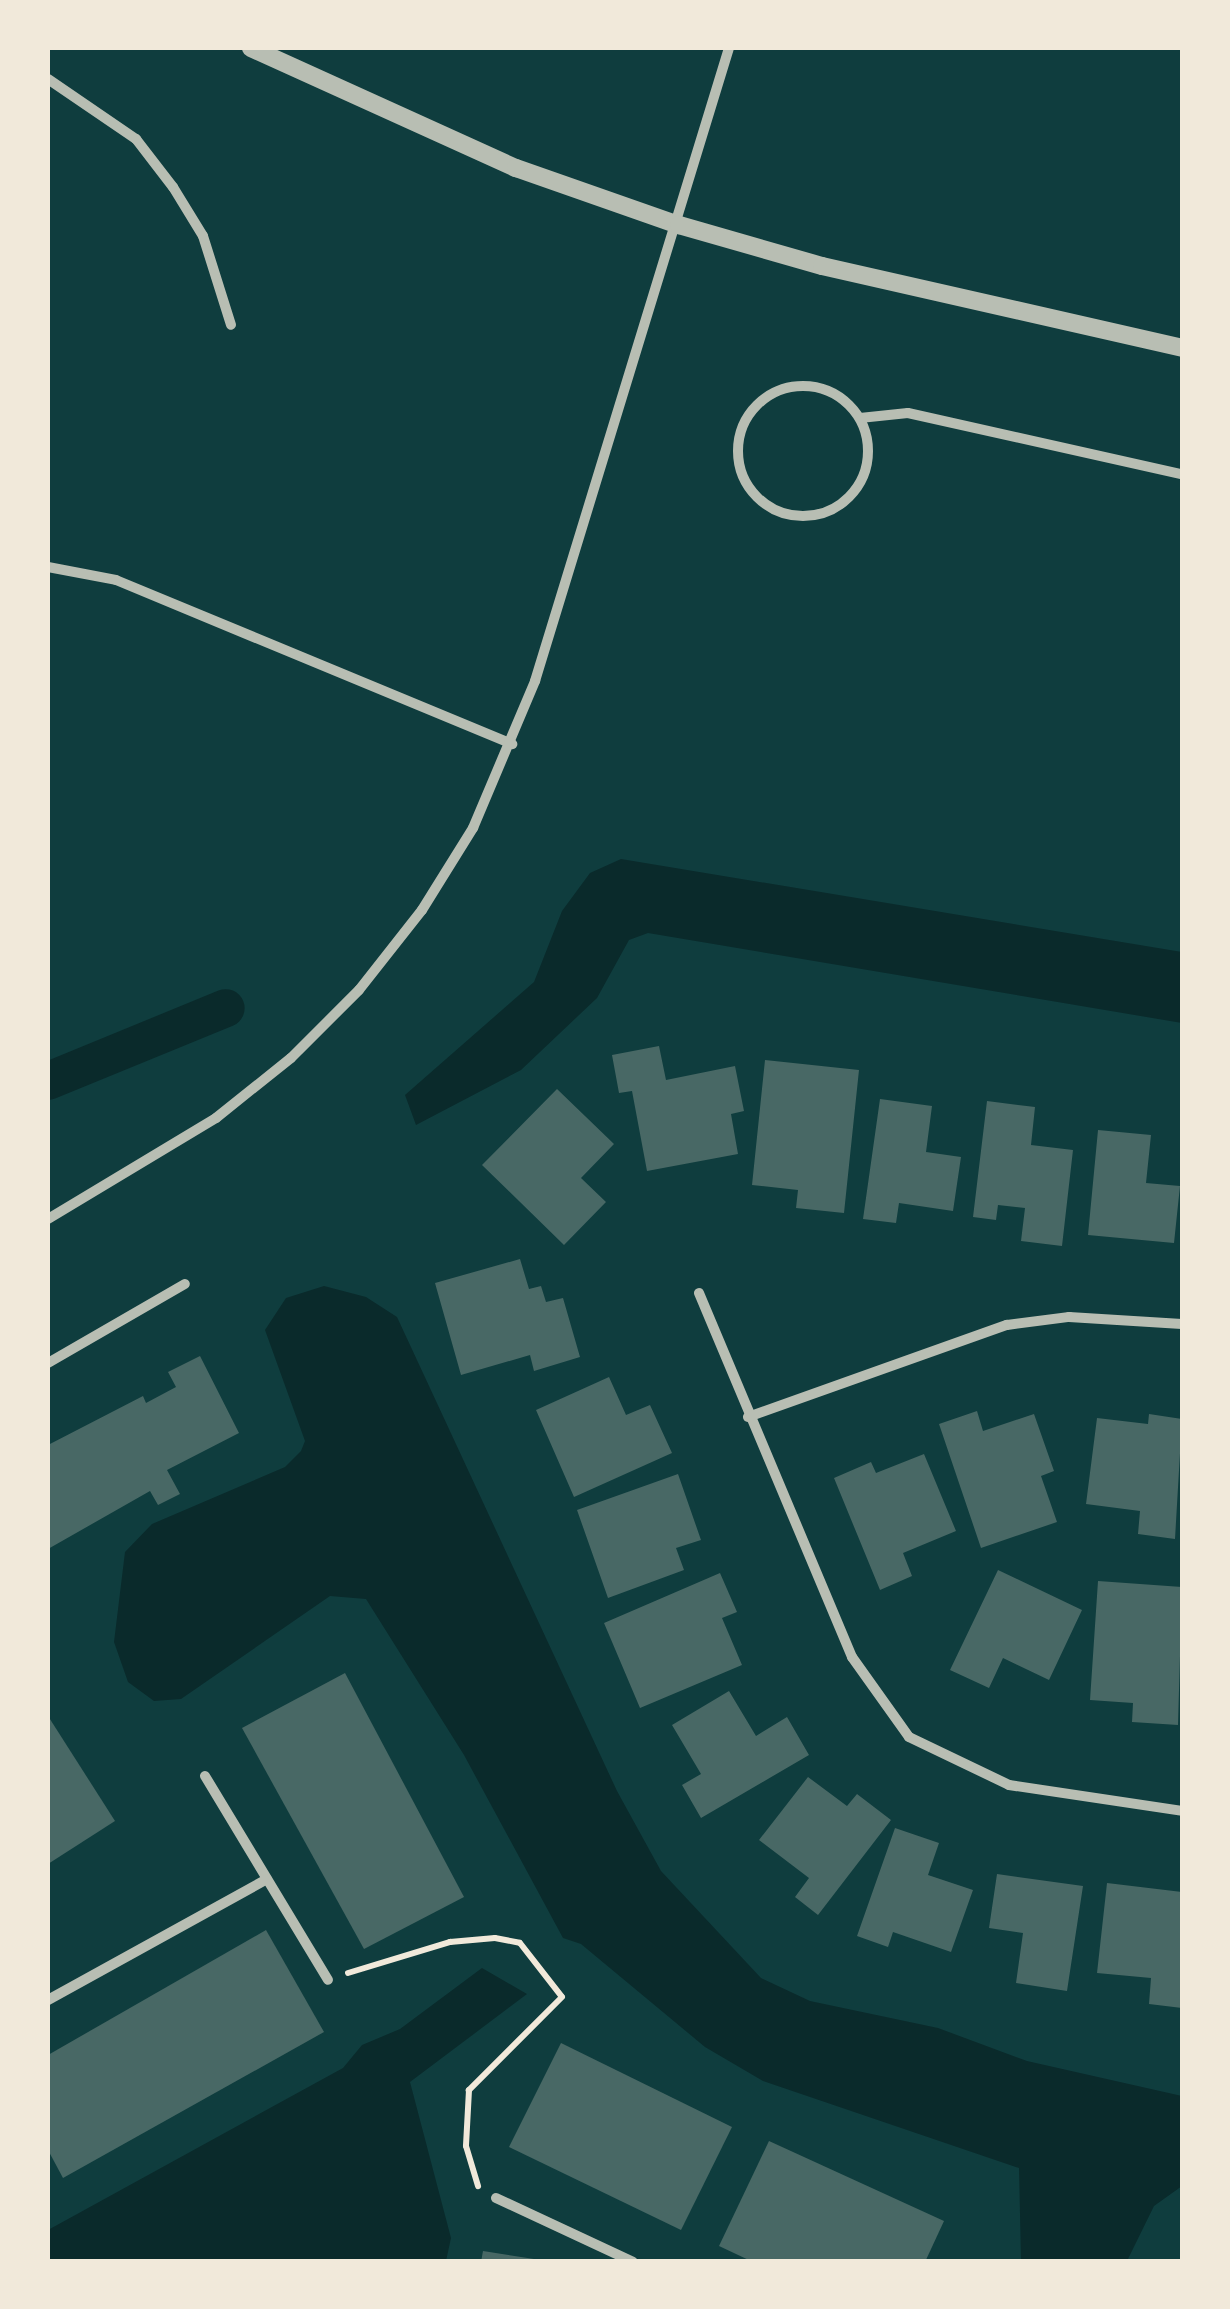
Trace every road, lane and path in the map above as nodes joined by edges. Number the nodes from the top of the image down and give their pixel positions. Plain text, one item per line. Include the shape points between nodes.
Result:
1 (250, 48) edge
2 (729, 48) edge
3 (48, 79) edge
4 (679, 225) junction
5 (232, 324) dead end
6 (1182, 348) edge
7 (860, 418) junction
8 (1182, 474) edge
9 (48, 567) edge
10 (512, 744) junction
11 (48, 1220) edge
12 (185, 1284) dead end
13 (698, 1294) dead end
14 (1182, 1324) edge
15 (48, 1363) edge
16 (748, 1416) junction
17 (205, 1776) dead end
18 (1182, 1811) edge
19 (267, 1879) junction
20 (328, 1980) joint
21 (48, 2000) edge
22 (496, 2198) joint
23 (633, 2262) edge

1 - 4 street via 516,168
2 - 4 street
3 - 5 street via 136,140 173,186 203,236
4 - 6 street via 822,266
4 - 10 street
7 - 7 street via 825,389 782,388 764,399 744,422 736,452 749,490 773,510 805,517 847,501 868,462
7 - 8 street via 908,414
9 - 10 street via 116,580
10 - 11 street via 422,910 358,990 291,1058 216,1118
12 - 15 street
13 - 16 street
14 - 16 street via 1100,1317 1007,1325
16 - 18 street via 852,1657 909,1737 1009,1784
17 - 19 street
19 - 20 street
19 - 21 street
20 - 22 path via 450,1942 495,1938 520,1944 562,1997 469,2090 472,2177
22 - 23 street

